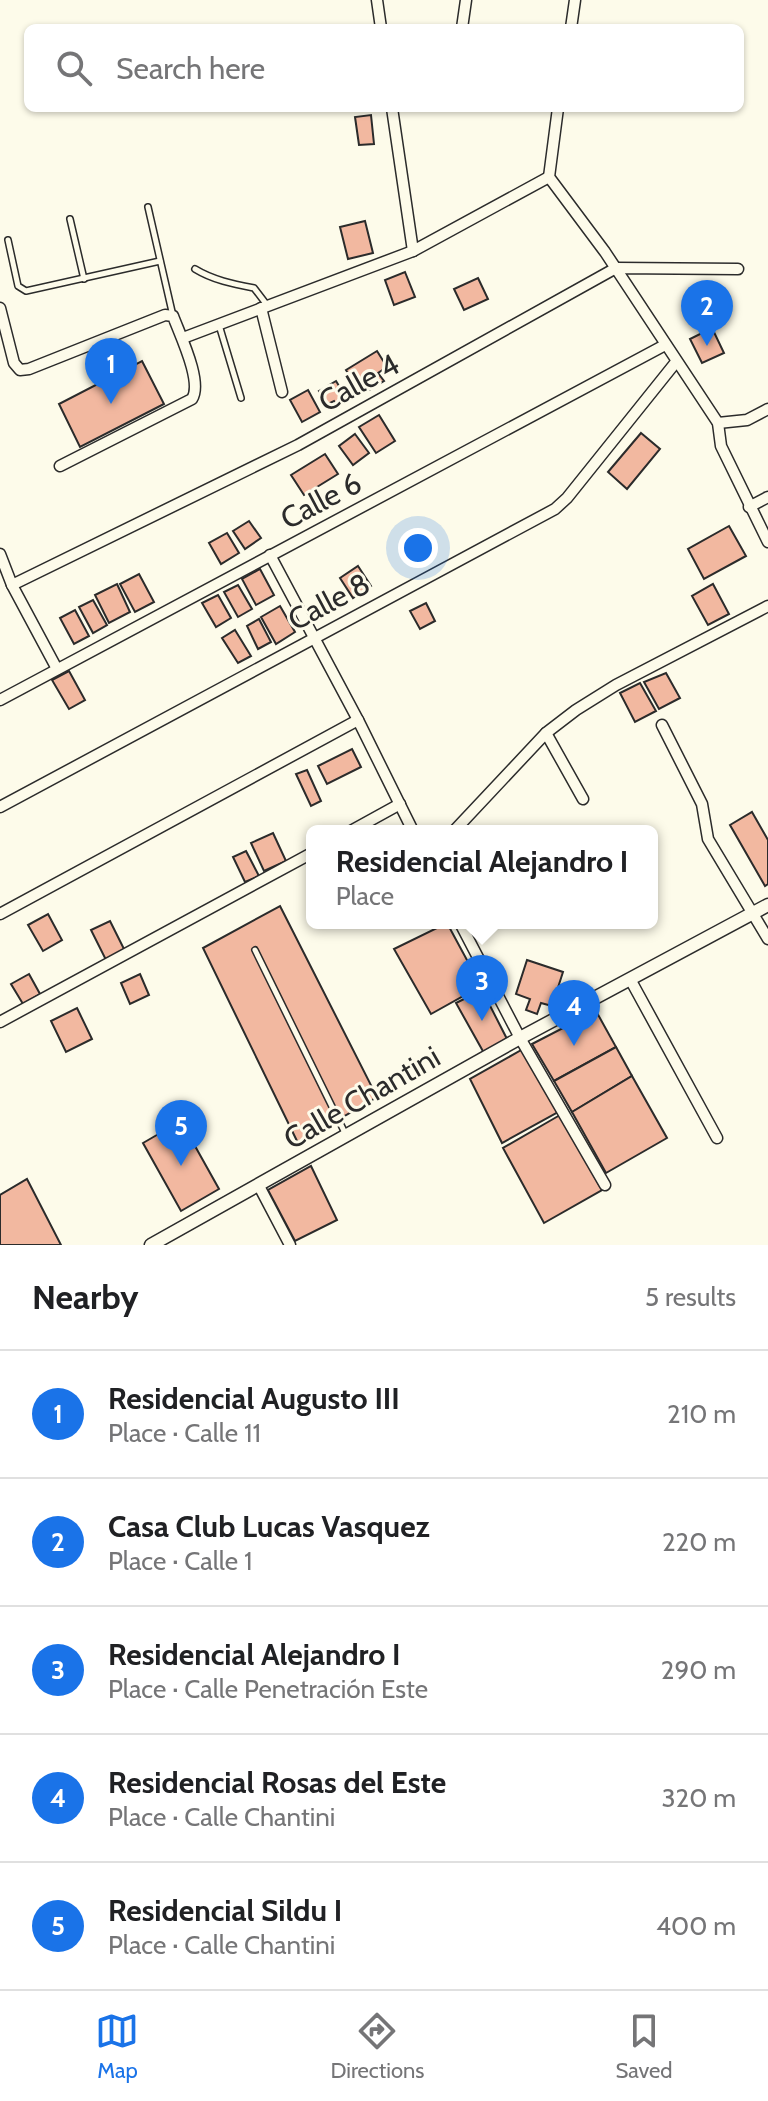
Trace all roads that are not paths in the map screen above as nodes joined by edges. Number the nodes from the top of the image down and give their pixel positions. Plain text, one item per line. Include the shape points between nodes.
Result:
1 (377, 0) edge
2 (466, 0) edge
3 (575, 0) edge
4 (380, 24) edge
5 (463, 24) edge
6 (572, 24) edge
7 (393, 112) edge
8 (557, 112) edge
9 (549, 177) junction
10 (148, 207) dead end
11 (70, 219) dead end
12 (8, 240) dead end
13 (413, 251) junction
14 (160, 261) junction
15 (616, 268) junction
16 (195, 269) dead end
17 (738, 269) dead end
18 (84, 279) junction
19 (264, 307) junction
20 (0, 308) edge
21 (173, 316) junction
22 (219, 324) junction
23 (183, 338) junction
24 (665, 345) junction
25 (676, 362) junction
26 (282, 392) dead end
27 (241, 398) dead end
28 (768, 409) edge
29 (718, 423) junction
30 (60, 466) dead end
31 (768, 497) edge
32 (749, 507) junction
33 (768, 542) edge
34 (0, 554) edge
35 (270, 555) junction
36 (12, 585) junction
37 (768, 606) edge
38 (314, 637) junction
39 (57, 669) junction
40 (0, 700) edge
41 (358, 720) junction
42 (662, 725) dead end
43 (546, 733) junction
44 (583, 799) dead end
45 (400, 804) junction
46 (0, 807) edge
47 (362, 825) edge
48 (410, 825) edge
49 (460, 825) edge
50 (306, 856) edge
51 (768, 905) edge
52 (753, 913) junction
53 (0, 914) edge
54 (463, 929) edge
55 (768, 939) edge
56 (255, 950) dead end
57 (630, 979) junction
58 (0, 1022) edge
59 (520, 1038) junction
60 (347, 1137) junction
61 (717, 1138) dead end
62 (605, 1185) dead end
63 (259, 1186) junction
64 (151, 1245) edge
65 (290, 1245) edge

1 - 4 street
2 - 5 street
3 - 6 street
7 - 13 street
8 - 9 street
9 - 13 street
9 - 15 street
10 - 14 lane
11 - 18 lane
12 - 18 lane via 21,289
13 - 19 street
14 - 18 lane
14 - 21 lane
15 - 17 street, Calle 4
15 - 24 street
15 - 36 street, Calle 4 via 298,445
16 - 19 lane via 254,288
19 - 22 street
19 - 26 street
20 - 21 street via 20,370
21 - 23 street
22 - 23 street
22 - 27 lane
23 - 30 street via 196,388 192,399
24 - 25 street
24 - 35 street, Calle 6
25 - 29 street
25 - 38 street, Calle 8 via 562,504
28 - 29 street via 747,420
29 - 32 street via 721,446
31 - 32 street
32 - 33 street
34 - 36 street
35 - 38 street
35 - 39 street, Calle 6
36 - 39 street
37 - 43 street via 616,685
38 - 41 street
38 - 46 street, Calle 8
39 - 40 street, Calle 6
41 - 45 street
41 - 53 street
42 - 52 street via 702,804 708,839
43 - 44 street
43 - 49 street
45 - 47 street
45 - 48 street
50 - 58 street
51 - 52 street, Calle Chantini
52 - 55 street
52 - 57 street, Calle Chantini
54 - 59 street
56 - 60 lane
57 - 59 street, Calle Chantini
57 - 61 street
59 - 60 street, Calle Chantini
59 - 62 street
60 - 63 street, Calle Chantini
63 - 64 street, Calle Chantini
63 - 65 street

